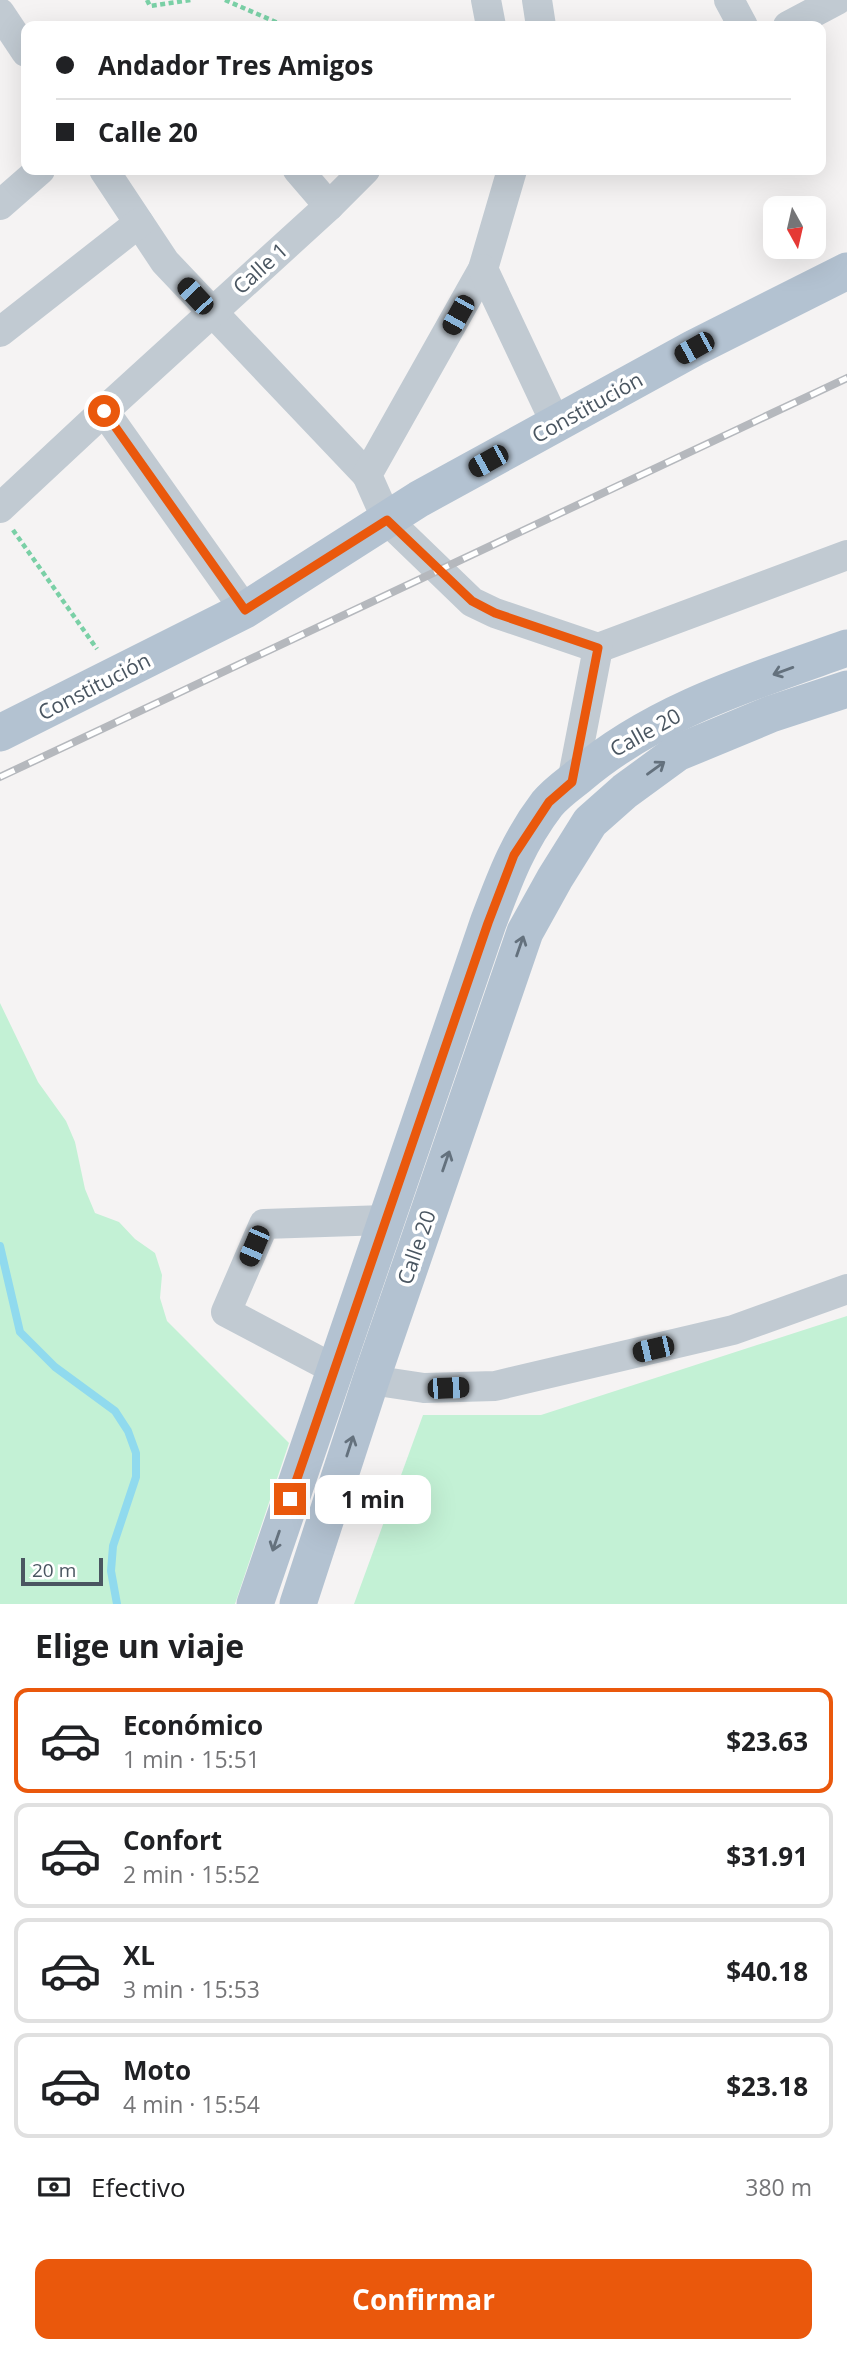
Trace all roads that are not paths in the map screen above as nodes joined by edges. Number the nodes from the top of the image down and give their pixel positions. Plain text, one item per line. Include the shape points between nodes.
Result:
1 (486, 0) edge
2 (537, 0) edge
3 (729, 0) edge
4 (837, 0) edge
5 (0, 13) edge
6 (490, 21) edge
7 (540, 21) edge
8 (740, 21) edge
9 (797, 21) edge
10 (21, 46) edge
11 (21, 55) edge
12 (0, 60) edge
13 (34, 175) edge
14 (107, 175) edge
15 (302, 175) edge
16 (360, 175) edge
17 (511, 175) edge
18 (0, 205) edge
19 (329, 206) junction
20 (139, 223) junction
21 (484, 269) junction
22 (847, 271) edge
23 (211, 313) junction
24 (0, 332) edge
25 (104, 411) junction
26 (556, 424) junction
27 (367, 475) junction
28 (4, 516) edge
29 (387, 520) junction
30 (847, 555) edge
31 (245, 610) junction
32 (598, 648) junction
33 (847, 648) edge
34 (847, 689) edge
35 (0, 733) edge
36 (572, 782) junction
37 (426, 1217) junction
38 (385, 1220) junction
39 (847, 1289) edge
40 (334, 1369) junction
41 (371, 1380) junction
42 (255, 1604) edge
43 (298, 1604) edge

1 - 6 street
2 - 7 street
3 - 8 street
4 - 9 street
5 - 10 street
11 - 12 street
13 - 18 street
14 - 20 street
15 - 19 street
16 - 19 street, Calle 1
17 - 21 street
19 - 23 street, Calle 1
20 - 23 street via 165,262
20 - 24 street
21 - 26 street
21 - 27 street
22 - 26 main road, Constitución
23 - 25 street, Calle 1
23 - 27 street
25 - 28 street, Calle 1
25 - 31 street
26 - 29 main road, Constitución
27 - 29 street
29 - 31 main road, Constitución
29 - 32 street via 472,601
30 - 32 street
31 - 35 main road, Constitución
32 - 36 street
33 -> 36 main road, Calle 20 via 659,721 601,757
37 -> 34 main road, Calle 20 via 525,932 590,822 677,753
36 - 38 main road, Calle 20 via 549,802 514,855
37 - 38 main road
37 - 41 main road, Calle 20
38 - 40 main road, Calle 20
38 - 40 street via 264,1224 226,1312
39 - 41 street via 733,1330 495,1386 424,1388
40 - 41 main road
40 -> 42 main road, Calle 20
43 -> 41 main road, Calle 20

